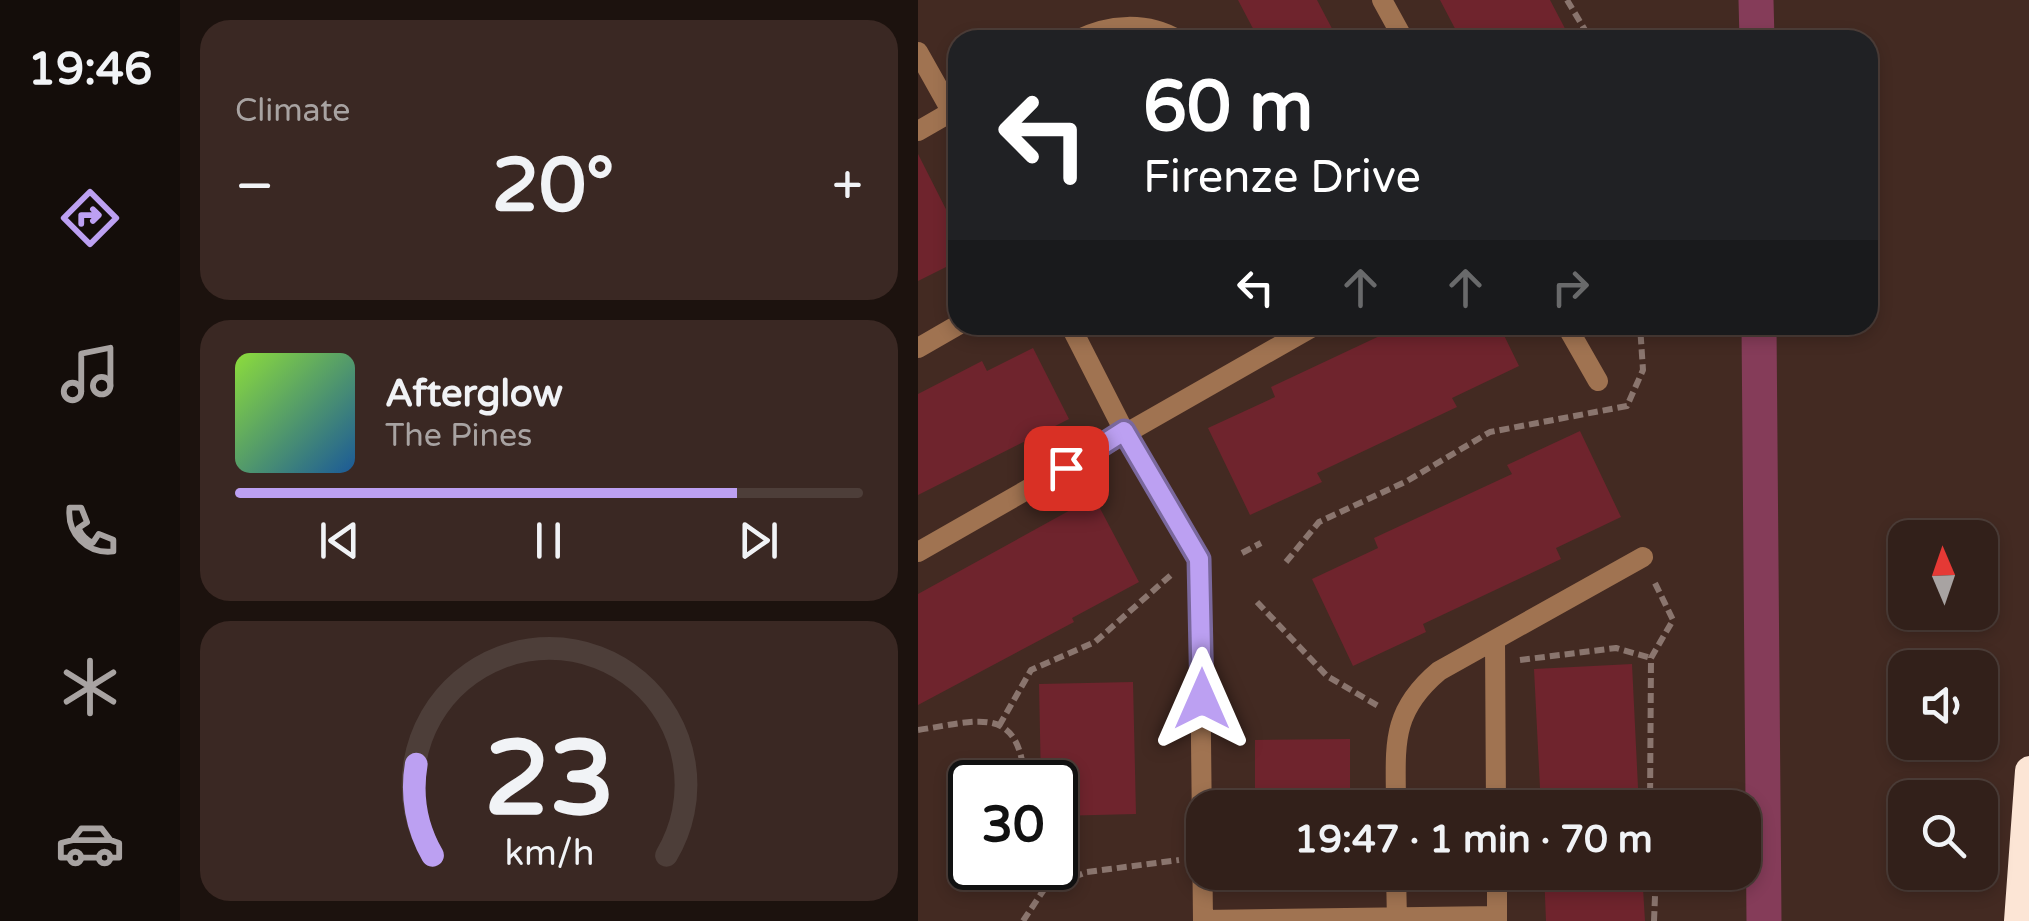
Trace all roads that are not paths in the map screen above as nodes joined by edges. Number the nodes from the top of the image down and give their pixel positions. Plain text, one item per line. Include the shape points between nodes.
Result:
1 (1382, 0) edge
2 (1105, 30) edge
3 (1144, 30) edge
4 (1398, 30) edge
5 (918, 52) edge
6 (948, 101) edge
7 (948, 118) edge
8 (918, 131) edge
9 (948, 331) edge
10 (1075, 335) edge
11 (1298, 335) edge
12 (1572, 335) edge
13 (918, 348) edge
14 (1598, 381) dead end
15 (1124, 431) junction
16 (918, 552) edge
17 (1643, 557) road end
18 (1495, 649) junction
19 (2030, 771) edge
20 (1396, 790) edge
21 (1496, 790) edge
22 (1396, 890) edge
23 (1497, 890) edge
24 (1497, 918) edge
25 (1397, 919) edge
26 (1202, 921) edge
27 (2019, 921) edge

1 - 4 street
2 - 3 street
5 - 6 street
7 - 8 street
9 - 13 street
10 - 15 street
11 - 15 street
12 - 14 street
15 - 16 street
15 - 26 street via 1199,559
17 - 18 street
18 - 20 street via 1440,670 1416,690 1396,737
18 - 21 street
19 - 27 highway
22 - 25 street
23 - 24 street
24 - 25 street
25 - 26 street

